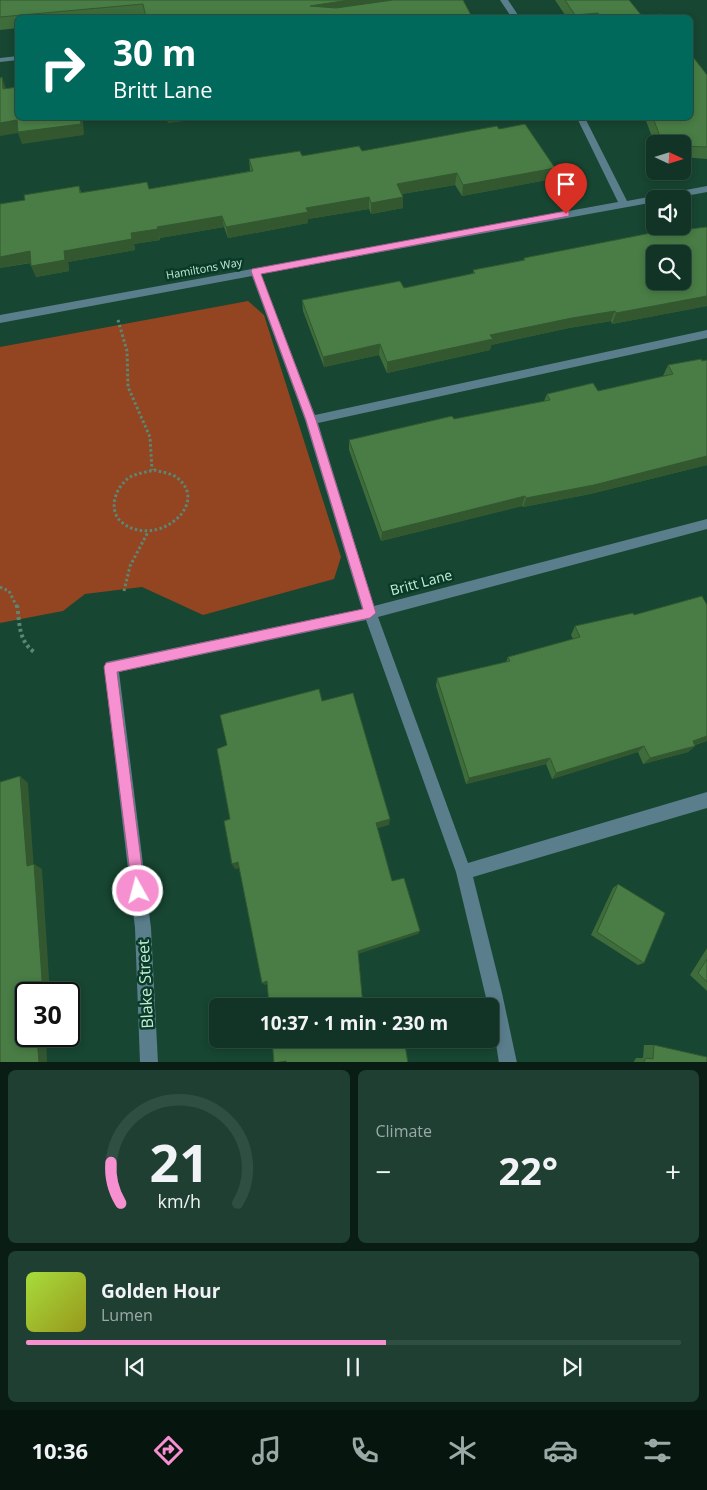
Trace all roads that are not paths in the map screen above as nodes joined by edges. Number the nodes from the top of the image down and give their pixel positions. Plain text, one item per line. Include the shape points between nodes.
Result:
1 (504, 0) edge
2 (514, 15) edge
3 (15, 58) edge
4 (0, 60) edge
5 (582, 120) edge
6 (707, 189) edge
7 (624, 204) junction
8 (256, 271) junction
9 (0, 319) edge
10 (707, 334) edge
11 (311, 420) junction
12 (707, 524) edge
13 (370, 613) junction
14 (110, 667) joint
15 (707, 800) edge
16 (464, 872) junction
17 (149, 1062) edge
18 (508, 1062) edge

1 - 2 street
3 - 4 street
5 - 7 street
6 - 7 street, Hamiltons Way
7 - 8 street, Hamiltons Way
8 - 9 street, Hamiltons Way
8 - 11 street
10 - 11 street
11 - 13 street
12 - 13 street, Britt Lane
13 - 14 street, Britt Lane
13 - 16 street
14 - 17 street, Blake Street via 143,928
15 - 16 street
16 - 18 street

